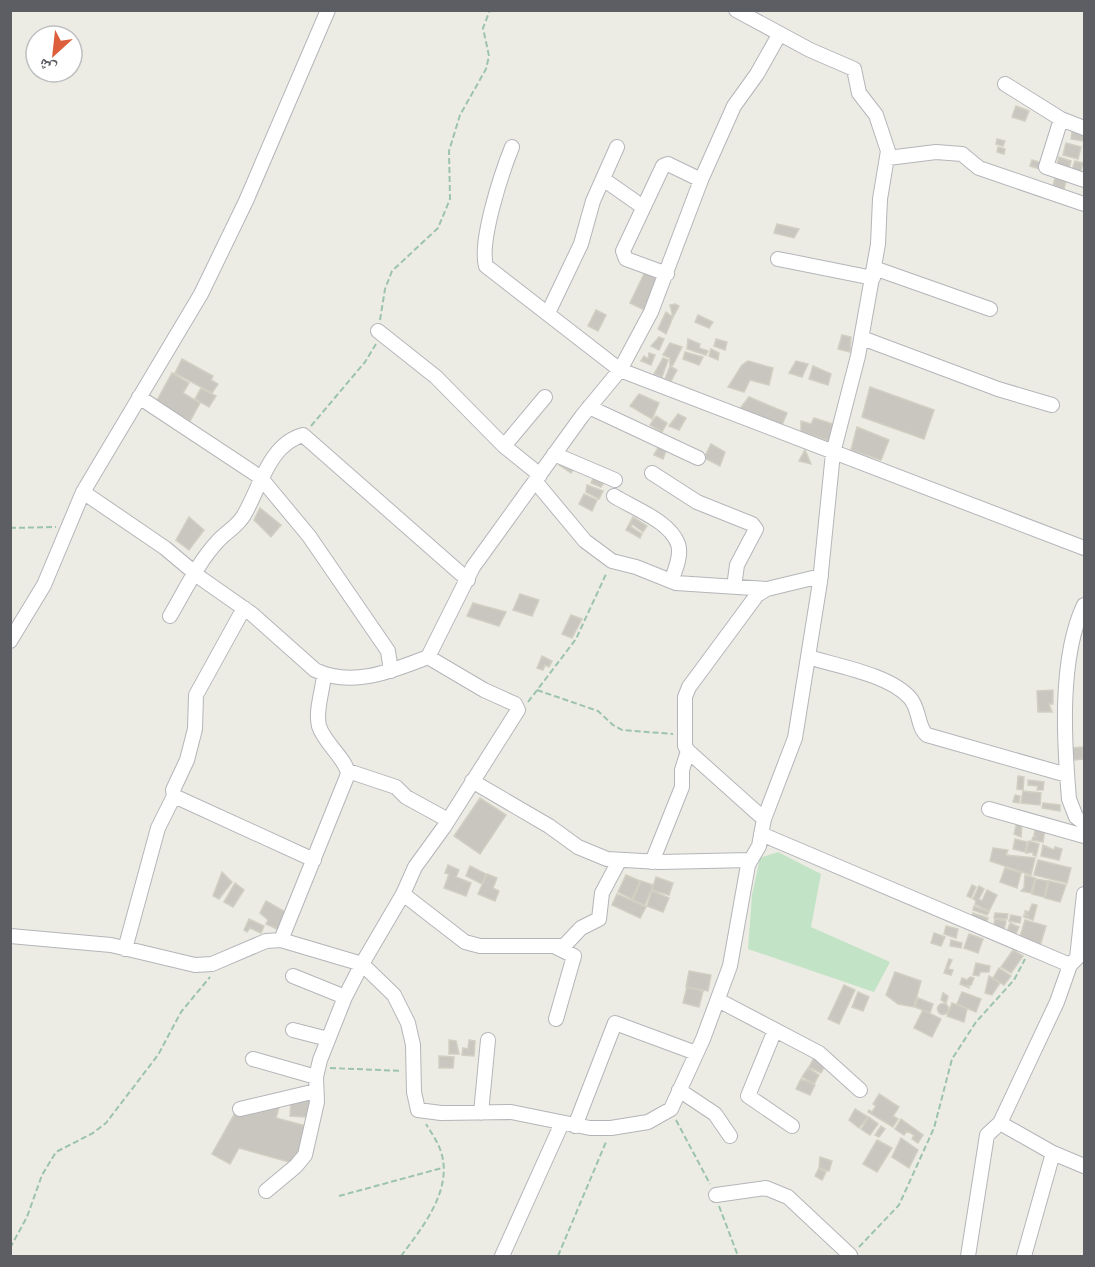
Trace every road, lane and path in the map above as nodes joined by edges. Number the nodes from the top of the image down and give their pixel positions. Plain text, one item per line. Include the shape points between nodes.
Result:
1 (328, 10) edge
2 (490, 10) edge
3 (736, 10) edge
4 (779, 35) junction
5 (1005, 84) dead end
6 (1061, 119) junction
7 (1084, 128) edge
8 (512, 147) dead end
9 (617, 147) dead end
10 (888, 158) junction
11 (603, 180) junction
12 (701, 180) junction
13 (1084, 180) edge
14 (1084, 204) edge
15 (643, 207) junction
16 (778, 259) dead end
17 (873, 273) junction
18 (667, 274) junction
19 (990, 309) dead end
20 (548, 313) junction
21 (378, 331) junction
22 (862, 338) junction
23 (620, 370) junction
24 (139, 397) junction
25 (545, 397) dead end
26 (1052, 405) dead end
27 (589, 407) junction
28 (303, 435) junction
29 (504, 446) junction
30 (833, 453) junction
31 (554, 454) junction
32 (698, 458) dead end
33 (652, 473) dead end
34 (260, 477) junction
35 (537, 478) junction
36 (615, 480) dead end
37 (83, 492) junction
38 (614, 496) dead end
39 (10, 528) edge
40 (68, 530) junction
41 (1084, 548) edge
42 (612, 561) junction
43 (195, 573) junction
44 (820, 576) junction
45 (468, 580) junction
46 (671, 581) junction
47 (734, 587) junction
48 (767, 589) junction
49 (1084, 605) edge
50 (244, 608) junction
51 (170, 616) dead end
52 (10, 641) edge
53 (428, 657) junction
54 (808, 657) junction
55 (391, 671) junction
56 (324, 674) junction
57 (537, 690) junction
58 (518, 710) junction
59 (684, 735) junction
60 (688, 751) junction
61 (348, 771) junction
62 (1067, 775) junction
63 (472, 781) junction
64 (174, 796) junction
65 (989, 809) dead end
66 (764, 819) junction
67 (448, 820) junction
68 (1084, 823) edge
69 (761, 834) junction
70 (1084, 836) edge
71 (314, 860) junction
72 (750, 860) junction
73 (619, 861) junction
74 (652, 862) junction
75 (403, 894) junction
76 (1084, 894) edge
77 (10, 936) edge
78 (281, 940) junction
79 (556, 946) junction
80 (125, 948) junction
81 (1031, 949) junction
82 (215, 963) junction
83 (362, 964) junction
84 (1070, 965) junction
85 (293, 976) dead end
86 (345, 997) junction
87 (718, 1000) junction
88 (556, 1019) dead end
89 (293, 1030) dead end
90 (775, 1030) junction
91 (328, 1039) junction
92 (488, 1040) dead end
93 (696, 1053) junction
94 (253, 1059) dead end
95 (414, 1071) junction
96 (317, 1072) junction
97 (680, 1090) junction
98 (860, 1090) dead end
99 (316, 1091) junction
100 (240, 1109) dead end
101 (671, 1109) junction
102 (418, 1110) junction
103 (481, 1113) junction
104 (1000, 1123) junction
105 (568, 1124) junction
106 (792, 1126) dead end
107 (611, 1128) junction
108 (730, 1136) dead end
109 (1053, 1153) junction
110 (1084, 1166) edge
111 (442, 1168) junction
112 (266, 1191) dead end
113 (716, 1195) junction
114 (339, 1196) dead end
115 (10, 1248) edge
116 (850, 1255) edge
117 (401, 1257) edge
118 (502, 1257) edge
119 (558, 1257) edge
120 (738, 1257) edge
121 (968, 1257) edge
122 (1024, 1257) edge

1 - 24 street via 246,201 201,294
2 - 21 path via 483,28 489,56 486,69 460,115 449,151 450,199 438,228 392,272
3 - 4 street
4 - 10 street via 854,69 858,93 876,115
4 - 12 street via 734,106
5 - 6 street
6 - 7 street
6 - 13 street via 1046,167
8 - 20 street via 493,203 485,261 491,271
9 - 11 street
10 - 14 street via 936,152 962,154 979,168
10 - 17 street
11 - 15 street
11 - 20 street via 581,244
12 - 15 street via 668,164 663,166
12 - 18 street
15 - 18 street via 623,256
16 - 17 street
17 - 19 street
17 - 22 street
18 - 23 street
20 - 23 street
21 - 28 path via 365,362
21 - 29 street via 436,377
22 - 26 street
22 - 30 street
23 - 27 street
23 - 30 street
24 - 34 street
24 - 37 street
25 - 29 street
27 - 31 street
27 - 32 street
28 - 34 street via 292,438
28 - 45 street
29 - 35 street
30 - 41 street
30 - 44 street
31 - 35 street
31 - 36 street
33 - 47 street via 697,502 756,529 737,565
34 - 43 street via 243,516 218,540
34 - 55 street via 309,536 388,651
35 - 42 street via 585,541
35 - 45 street via 473,567
37 - 40 street
37 - 43 street
38 - 46 street via 659,522 673,536 679,556
39 - 40 path
40 - 52 street via 44,585
42 - 46 street
42 - 57 path via 576,639
43 - 50 street
43 - 51 street
44 - 48 street
44 - 54 street
45 - 53 street
46 - 47 street
47 - 48 street
48 - 59 street via 749,602 689,687
49 - 62 street via 1074,633 1067,674
50 - 56 street
50 - 64 street via 196,695 195,729
53 - 55 street
53 - 58 street via 515,704
54 - 62 street via 888,682 904,691 913,700 927,735
54 - 66 street via 795,738
55 - 56 street via 348,678
56 - 61 street via 320,728
57 - 58 path
57 - 59 path via 598,711 622,730
58 - 63 street
59 - 60 street
60 - 66 street
60 - 74 street via 682,788
61 - 67 street via 396,787 406,797
61 - 71 street
62 - 68 street via 1069,799 1076,817
63 - 67 street
63 - 73 street via 578,847
64 - 71 street
64 - 80 street via 158,828
65 - 70 street
66 - 69 street
67 - 75 street via 415,867
69 - 72 street
69 - 81 street
71 - 78 street
72 - 74 street
72 - 87 street via 730,966
73 - 74 street
73 - 79 street via 602,893 599,919 581,928 564,946
75 - 79 street via 465,942 480,946
75 - 83 street
76 - 84 street via 1077,958
77 - 80 street
78 - 82 street via 266,941
78 - 83 street
79 - 88 street via 574,956
80 - 82 street via 195,965
81 - 84 street
81 - 116 path via 1014,980 976,1022 952,1059 934,1128 899,1204
82 - 115 path via 211,975 181,1012 158,1055 106,1123 56,1152
83 - 86 street
83 - 95 street via 394,995 408,1023
84 - 104 street via 1057,1002
85 - 86 street
86 - 91 street
87 - 90 street
87 - 93 street
89 - 91 street
90 - 98 street via 819,1053
90 - 106 street via 748,1096
91 - 96 street
92 - 103 street
93 - 97 street
93 - 105 street via 615,1023
94 - 96 street
95 - 96 path
95 - 102 street
96 - 99 street
97 - 101 street
97 - 108 street via 715,1114
99 - 100 street
99 - 112 street via 305,1155
101 - 107 street via 648,1122
101 - 113 path
102 - 103 street
102 - 111 path via 441,1150
103 - 105 street via 512,1112
104 - 109 street
104 - 121 street via 987,1135
105 - 107 street
105 - 118 street
107 - 119 path
109 - 110 street
109 - 122 street
111 - 114 path
111 - 117 path via 429,1218
113 - 116 street via 766,1188 788,1197
113 - 120 path

